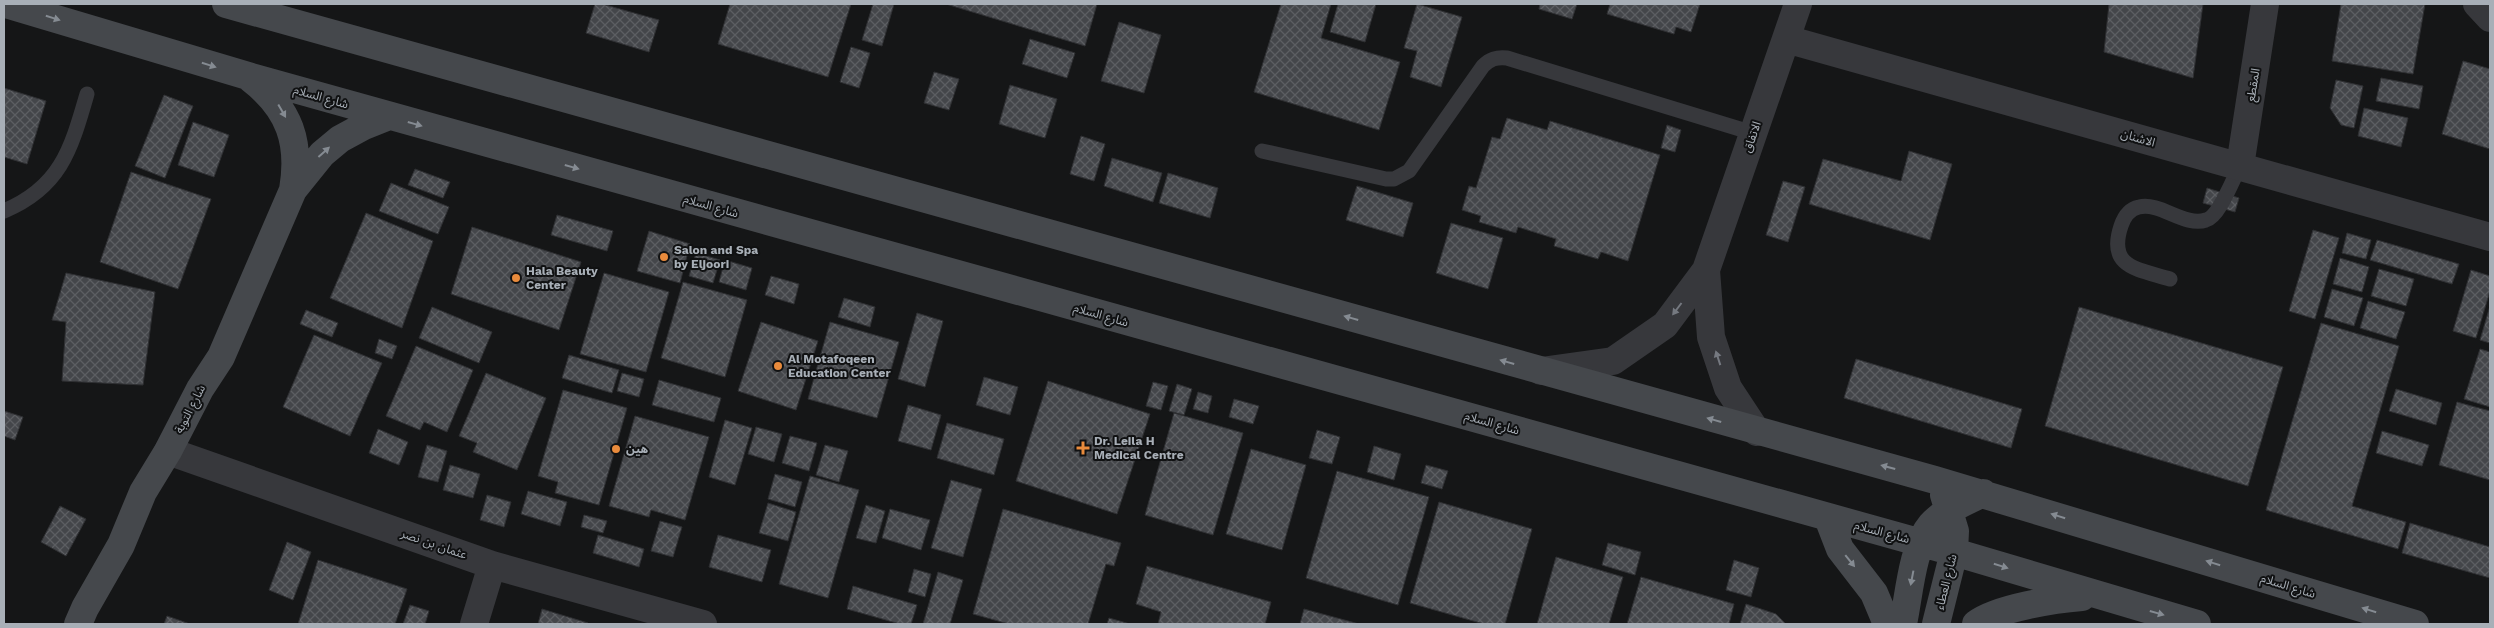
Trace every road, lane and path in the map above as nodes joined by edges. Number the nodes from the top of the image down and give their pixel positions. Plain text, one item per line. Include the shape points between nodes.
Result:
1 (6, 4) edge
2 (226, 4) edge
3 (1798, 4) edge
4 (2265, 4) edge
5 (2477, 4) edge
6 (2490, 18) edge
7 (1786, 38) junction
8 (248, 76) junction
9 (87, 94) dead end
10 (389, 116) junction
11 (1753, 133) junction
12 (1262, 151) dead end
13 (2240, 166) junction
14 (293, 190) junction
15 (4, 212) edge
16 (2490, 237) edge
17 (1706, 270) junction
18 (2170, 280) dead end
19 (1541, 371) junction
20 (1757, 432) junction
21 (168, 451) junction
22 (1935, 480) junction
23 (1983, 494) junction
24 (1949, 511) junction
25 (1828, 518) junction
26 (1920, 542) junction
27 (1954, 552) junction
28 (492, 564) junction
29 (2096, 595) junction
30 (78, 624) edge
31 (474, 624) edge
32 (703, 624) edge
33 (1888, 624) edge
34 (1903, 624) edge
35 (1936, 624) edge
36 (1976, 624) edge
37 (2197, 624) edge
38 (2415, 624) edge

1 -> 8 main road, شارع السلام
19 -> 2 main road, شارع السلام
3 - 7 street, الاتفاق
4 - 13 street, المقطع
5 - 6 street
7 - 11 street, الاتفاق
7 - 13 street, الاشنان
8 - 10 main road, شارع السلام
8 -> 14 main road, شارع التوبة via 278,105 288,123 295,145 297,168
9 - 15 lane via 72,146 62,164 34,194
14 -> 10 main road, شارع التوبة via 311,165 340,139
10 -> 25 main road, شارع السلام
11 - 12 lane via 1498,57 1483,66 1409,171 1402,176 1386,179
11 - 17 street, الاتفاق
13 - 16 street, الاشنان
13 - 18 lane via 2215,215 2205,221 2150,207 2128,212 2122,221 2117,239 2117,250 2122,260 2131,267
14 - 21 main road, شارع التوبة via 221,357 200,389
17 -> 19 street, الاتفاق via 1665,325 1613,361
20 -> 17 street, الاتفاق via 1728,388 1711,337
20 -> 19 main road, شارع السلام
22 -> 20 main road, شارع السلام
21 - 28 street, عثمان بن نصر
21 - 30 main road, شارع التوبة via 143,492 121,544
22 - 23 main road, شارع السلام
22 - 24 main road, شارع العطاء
23 - 24 main road
38 -> 23 main road, شارع السلام
24 - 26 main road via 1931,525
24 - 27 main road, شارع العطاء via 1955,531
25 - 26 main road, شارع السلام
25 -> 33 main road via 1840,549 1874,593
26 - 27 main road, شارع السلام
26 -> 34 main road
27 -> 29 main road, شارع السلام
27 - 35 main road, شارع العطاء
28 - 31 street
28 - 32 street, عثمان بن نصر
29 - 36 main road via 2046,600
29 -> 37 main road, شارع السلام

